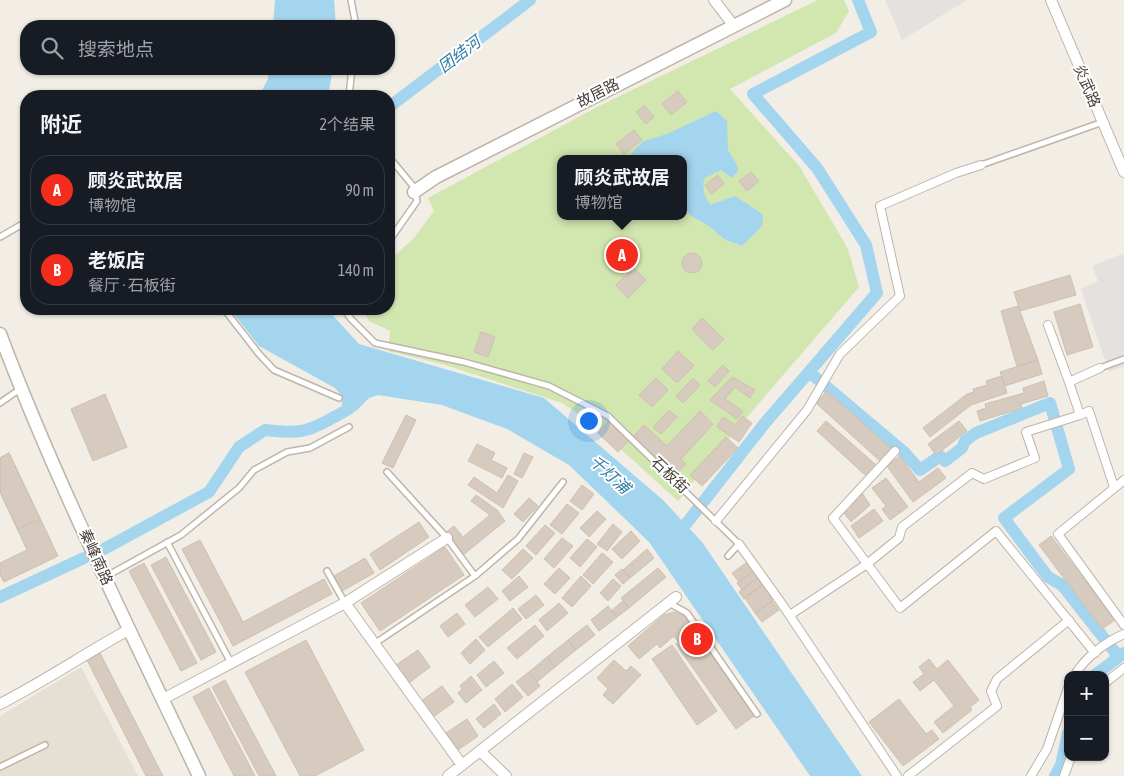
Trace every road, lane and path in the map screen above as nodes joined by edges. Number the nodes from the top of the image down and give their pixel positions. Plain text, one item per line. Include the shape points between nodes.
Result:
1 (351, 0) edge
2 (714, 0) edge
3 (785, 0) edge
4 (1051, 0) edge
5 (355, 20) edge
6 (734, 26) junction
7 (351, 75) edge
8 (350, 90) edge
9 (1103, 122) junction
10 (395, 164) edge
11 (981, 165) joint
12 (1124, 172) edge
13 (414, 192) junction
14 (20, 225) edge
15 (395, 232) edge
16 (0, 237) edge
17 (229, 315) edge
18 (348, 315) edge
19 (1048, 325) dead end
20 (0, 334) edge
21 (1124, 359) edge
22 (1100, 368) joint
23 (1069, 382) junction
24 (21, 389) junction
25 (339, 398) dead end
26 (0, 404) edge
27 (1080, 415) junction
28 (349, 427) dead end
29 (895, 451) dead end
30 (387, 472) dead end
31 (1124, 480) edge
32 (563, 482) dead end
33 (1114, 487) junction
34 (716, 521) junction
35 (447, 538) junction
36 (167, 542) junction
37 (739, 544) junction
38 (728, 556) dead end
39 (867, 564) junction
40 (327, 571) dead end
41 (475, 576) junction
42 (105, 577) junction
43 (673, 599) joint
44 (345, 603) junction
45 (790, 615) junction
46 (1069, 620) junction
47 (1124, 625) edge
48 (130, 630) junction
49 (1124, 634) edge
50 (374, 644) junction
51 (1095, 653) junction
52 (231, 663) junction
53 (1124, 668) edge
54 (1077, 671) edge
55 (1109, 680) edge
56 (163, 699) junction
57 (1064, 699) edge
58 (0, 704) edge
59 (757, 714) dead end
60 (45, 745) dead end
61 (480, 751) junction
62 (1070, 761) edge
63 (462, 765) junction
64 (0, 767) edge
65 (199, 776) edge
66 (448, 776) edge
67 (506, 776) edge
68 (897, 776) edge
69 (908, 776) edge
70 (1031, 776) edge
71 (1064, 776) edge

1 - 5 lane
2 - 6 street
3 - 6 street, 故居路
4 - 9 street, 炎武路
6 - 13 street, 故居路 via 444,172
7 - 8 lane
9 - 11 lane
9 - 12 street, 炎武路
10 - 13 lane via 413,186
11 - 34 street via 880,206 900,296 840,354 808,410
13 - 15 lane via 417,201
14 - 16 lane
17 - 25 lane via 274,370
18 - 34 lane, 石板街 via 374,344 464,362 550,386 608,416
19 - 23 street
20 - 24 street, 秦峰南路
21 - 22 lane
22 - 23 street
23 - 27 street
24 - 26 lane
24 - 42 street, 秦峰南路
27 - 33 street via 1089,411
27 - 39 street via 1026,432 1035,458 984,479 972,473 902,527 899,538
28 - 36 lane via 310,448 287,452 254,470 239,488
29 - 39 street via 833,518
30 - 35 lane
31 - 33 street
32 - 41 lane via 518,539
33 - 47 street via 1058,534
34 - 37 lane, 石板街
35 - 41 lane
35 - 44 street
36 - 42 lane
36 - 52 lane
37 - 38 lane
37 - 45 street, 石板街
39 - 45 street
39 - 46 street via 900,608 996,531
40 - 44 lane
41 - 50 lane
42 - 48 street, 秦峰南路
43 - 59 lane via 687,612
43 - 61 street
44 - 50 street
44 - 52 street
45 - 68 street, 石板街
46 - 51 street
46 - 69 street via 997,679 992,691 997,706
48 - 56 street, 秦峰南路
48 - 58 street
49 - 51 street via 1110,640
50 - 63 street
51 - 54 street
52 - 56 street
53 - 55 street
56 - 65 street, 秦峰南路
57 - 70 street via 1047,748
60 - 64 lane
61 - 63 street
61 - 67 street
62 - 71 street
63 - 66 street

